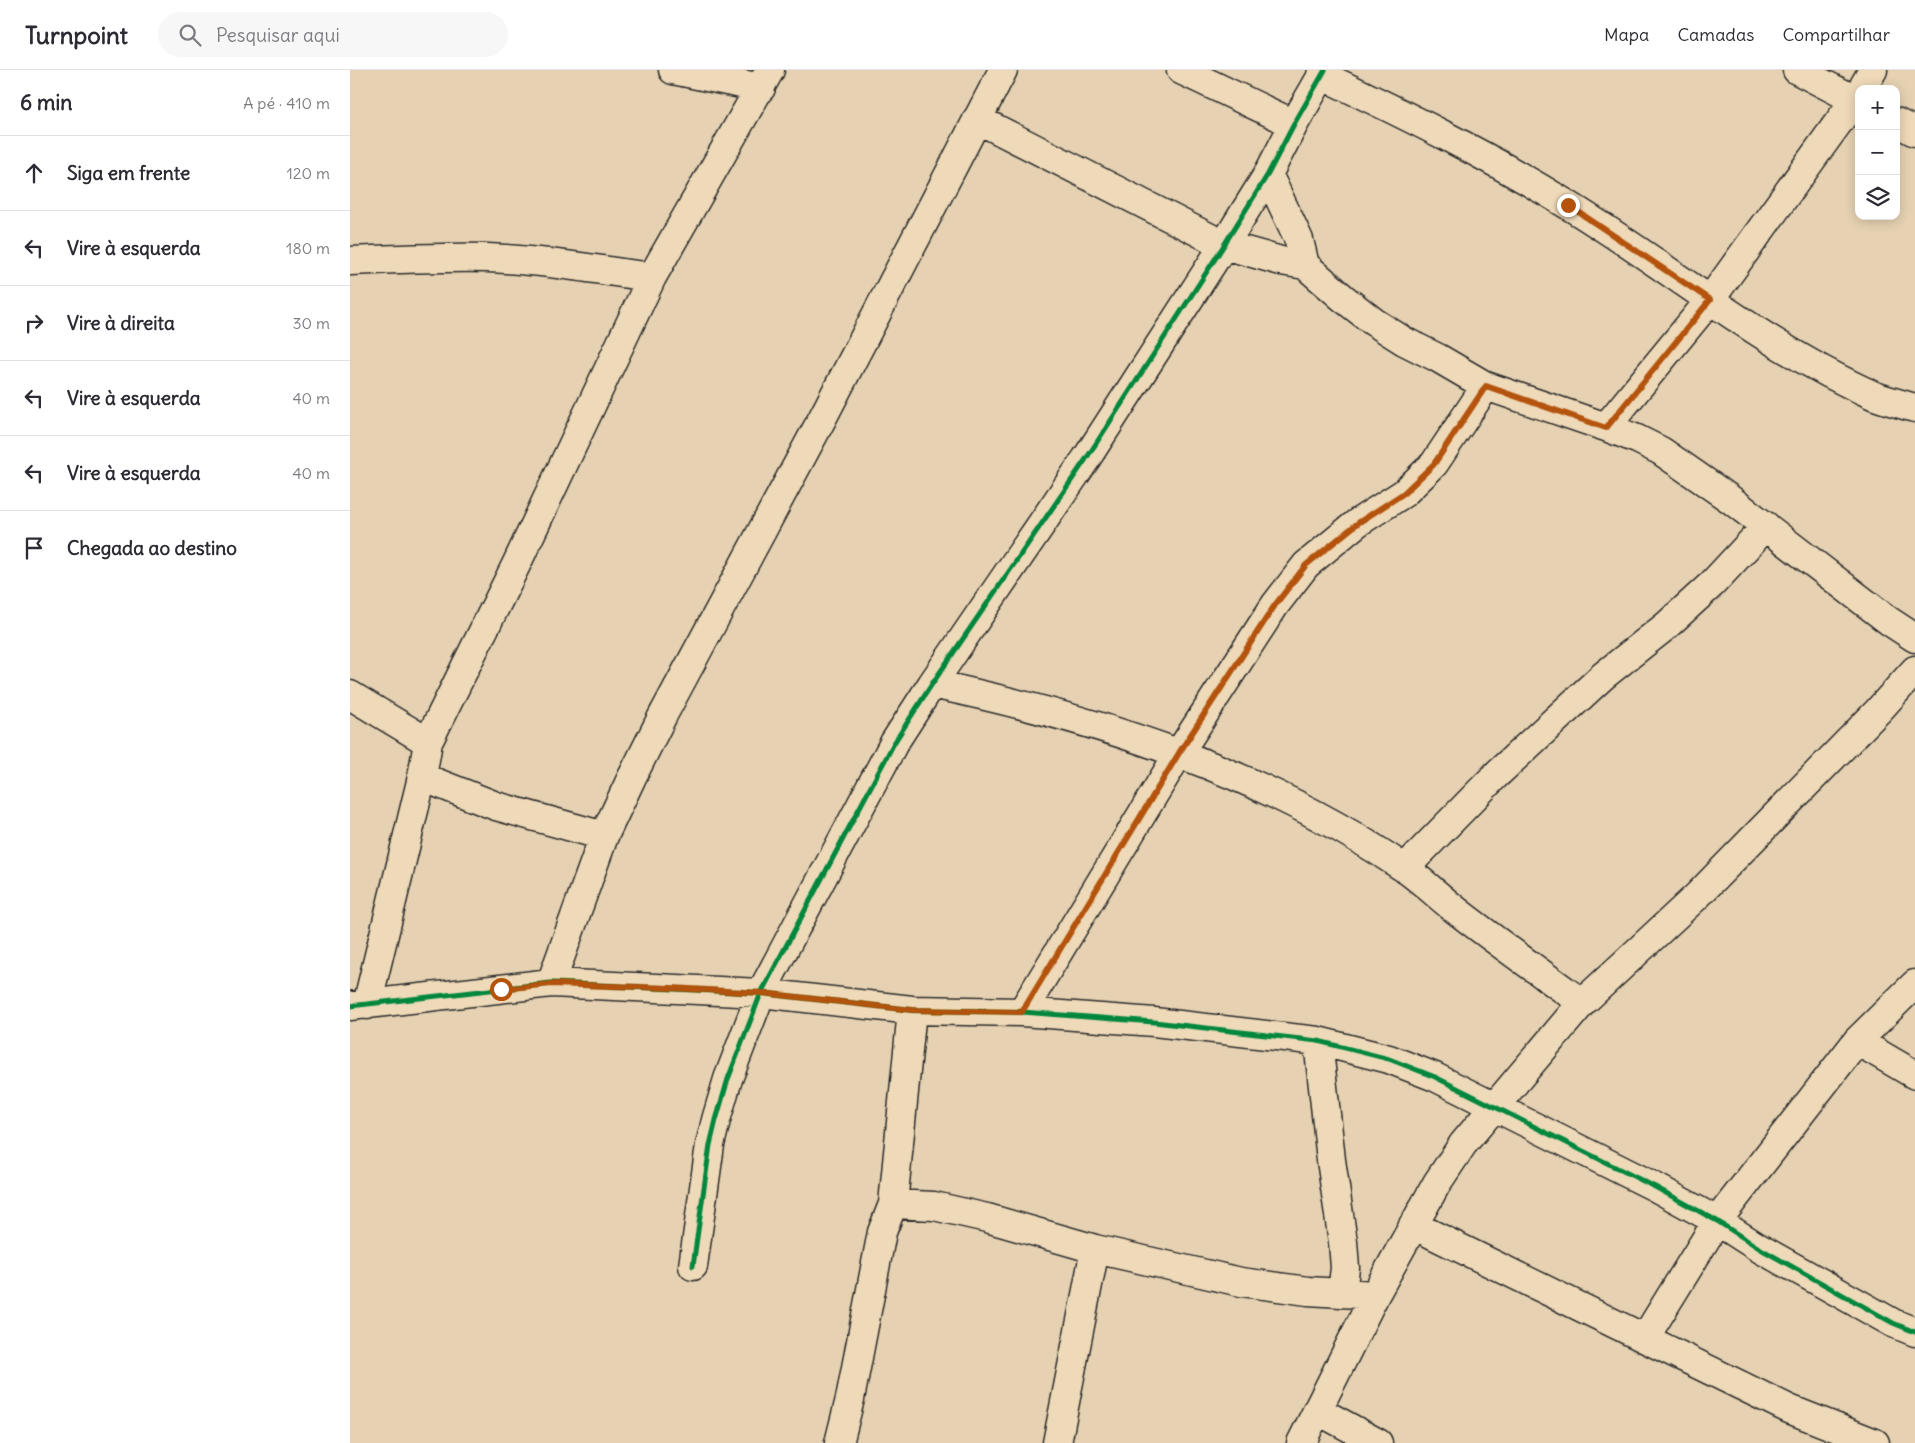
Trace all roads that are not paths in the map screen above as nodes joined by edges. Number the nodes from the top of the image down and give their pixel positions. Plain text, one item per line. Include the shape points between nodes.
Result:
1 (673, 70) edge
2 (1003, 70) edge
3 (1181, 70) edge
4 (1797, 70) edge
5 (1873, 70) edge
6 (1323, 73) edge
7 (766, 79) edge
8 (1865, 85) edge
9 (1855, 94) edge
10 (1855, 101) edge
11 (977, 118) junction
12 (1294, 124) junction
13 (1900, 124) edge
14 (1915, 132) edge
15 (1268, 174) junction
16 (1224, 245) junction
17 (350, 261) edge
18 (1306, 265) junction
19 (652, 278) junction
20 (1710, 300) junction
21 (1486, 386) junction
22 (1915, 408) edge
23 (1606, 428) junction
24 (1766, 526) junction
25 (1915, 638) edge
26 (1915, 670) edge
27 (932, 684) junction
28 (350, 695) edge
29 (428, 742) junction
30 (1179, 753) junction
31 (422, 777) junction
32 (604, 836) junction
33 (1405, 868) junction
34 (551, 984) junction
35 (1915, 984) edge
36 (762, 993) junction
37 (1582, 1003) junction
38 (359, 1005) edge
39 (912, 1010) junction
40 (1022, 1012) junction
41 (1318, 1041) junction
42 (1856, 1041) junction
43 (1915, 1075) edge
44 (1494, 1107) junction
45 (893, 1204) junction
46 (1717, 1221) junction
47 (1413, 1225) junction
48 (1095, 1249) junction
49 (693, 1266) dead end
50 (1342, 1293) junction
51 (1375, 1295) junction
52 (1915, 1332) edge
53 (1645, 1338) junction
54 (1317, 1410) junction
55 (839, 1443) edge
56 (1057, 1443) edge
57 (1301, 1443) edge
58 (1378, 1443) edge
59 (1875, 1443) edge

1 - 7 street
2 - 11 street
3 - 12 street
4 - 9 street
5 - 8 street
6 - 12 street
6 - 20 street via 1409,116 1552,196
7 - 19 street
10 - 20 street
11 - 16 street
11 - 32 street via 822,420 664,715
12 - 15 street
13 - 14 street
15 - 16 street
15 - 18 street via 1299,240
16 - 18 street
16 - 27 street via 1086,459
17 - 19 street via 489,258
18 - 21 street via 1374,322
19 - 29 street
20 - 22 street via 1778,345 1827,372 1877,397
20 - 23 street
21 - 23 street
21 - 30 street via 1434,464 1404,493 1358,523 1306,565 1275,605
23 - 24 street via 1661,452
24 - 25 street
24 - 33 street via 1712,584 1666,626 1602,676 1496,774
26 - 37 street via 1697,896
27 - 30 street via 1023,705
27 - 36 street via 894,743
28 - 29 street
29 - 31 street
30 - 33 street via 1304,808
30 - 40 street
31 - 32 street via 496,806
31 - 38 street
32 - 34 street
33 - 37 street via 1458,912
34 - 36 street
34 - 38 street
35 - 42 street
36 - 39 street
36 - 49 street via 728,1079 716,1120
37 - 44 street
39 - 40 street
39 - 45 street
40 - 41 street via 1154,1022
41 - 44 street via 1389,1059 1436,1077
41 - 50 street via 1344,1242
42 - 43 street
42 - 46 street
44 - 46 street
44 - 47 street via 1463,1144
45 - 48 street via 934,1206
45 - 55 street via 882,1232
46 - 52 street via 1767,1253
46 - 53 street
47 - 51 street
47 - 53 street
48 - 50 street via 1241,1282
48 - 56 street
50 - 51 street
51 - 54 street
53 - 59 street via 1789,1409
54 - 57 street
54 - 58 street

